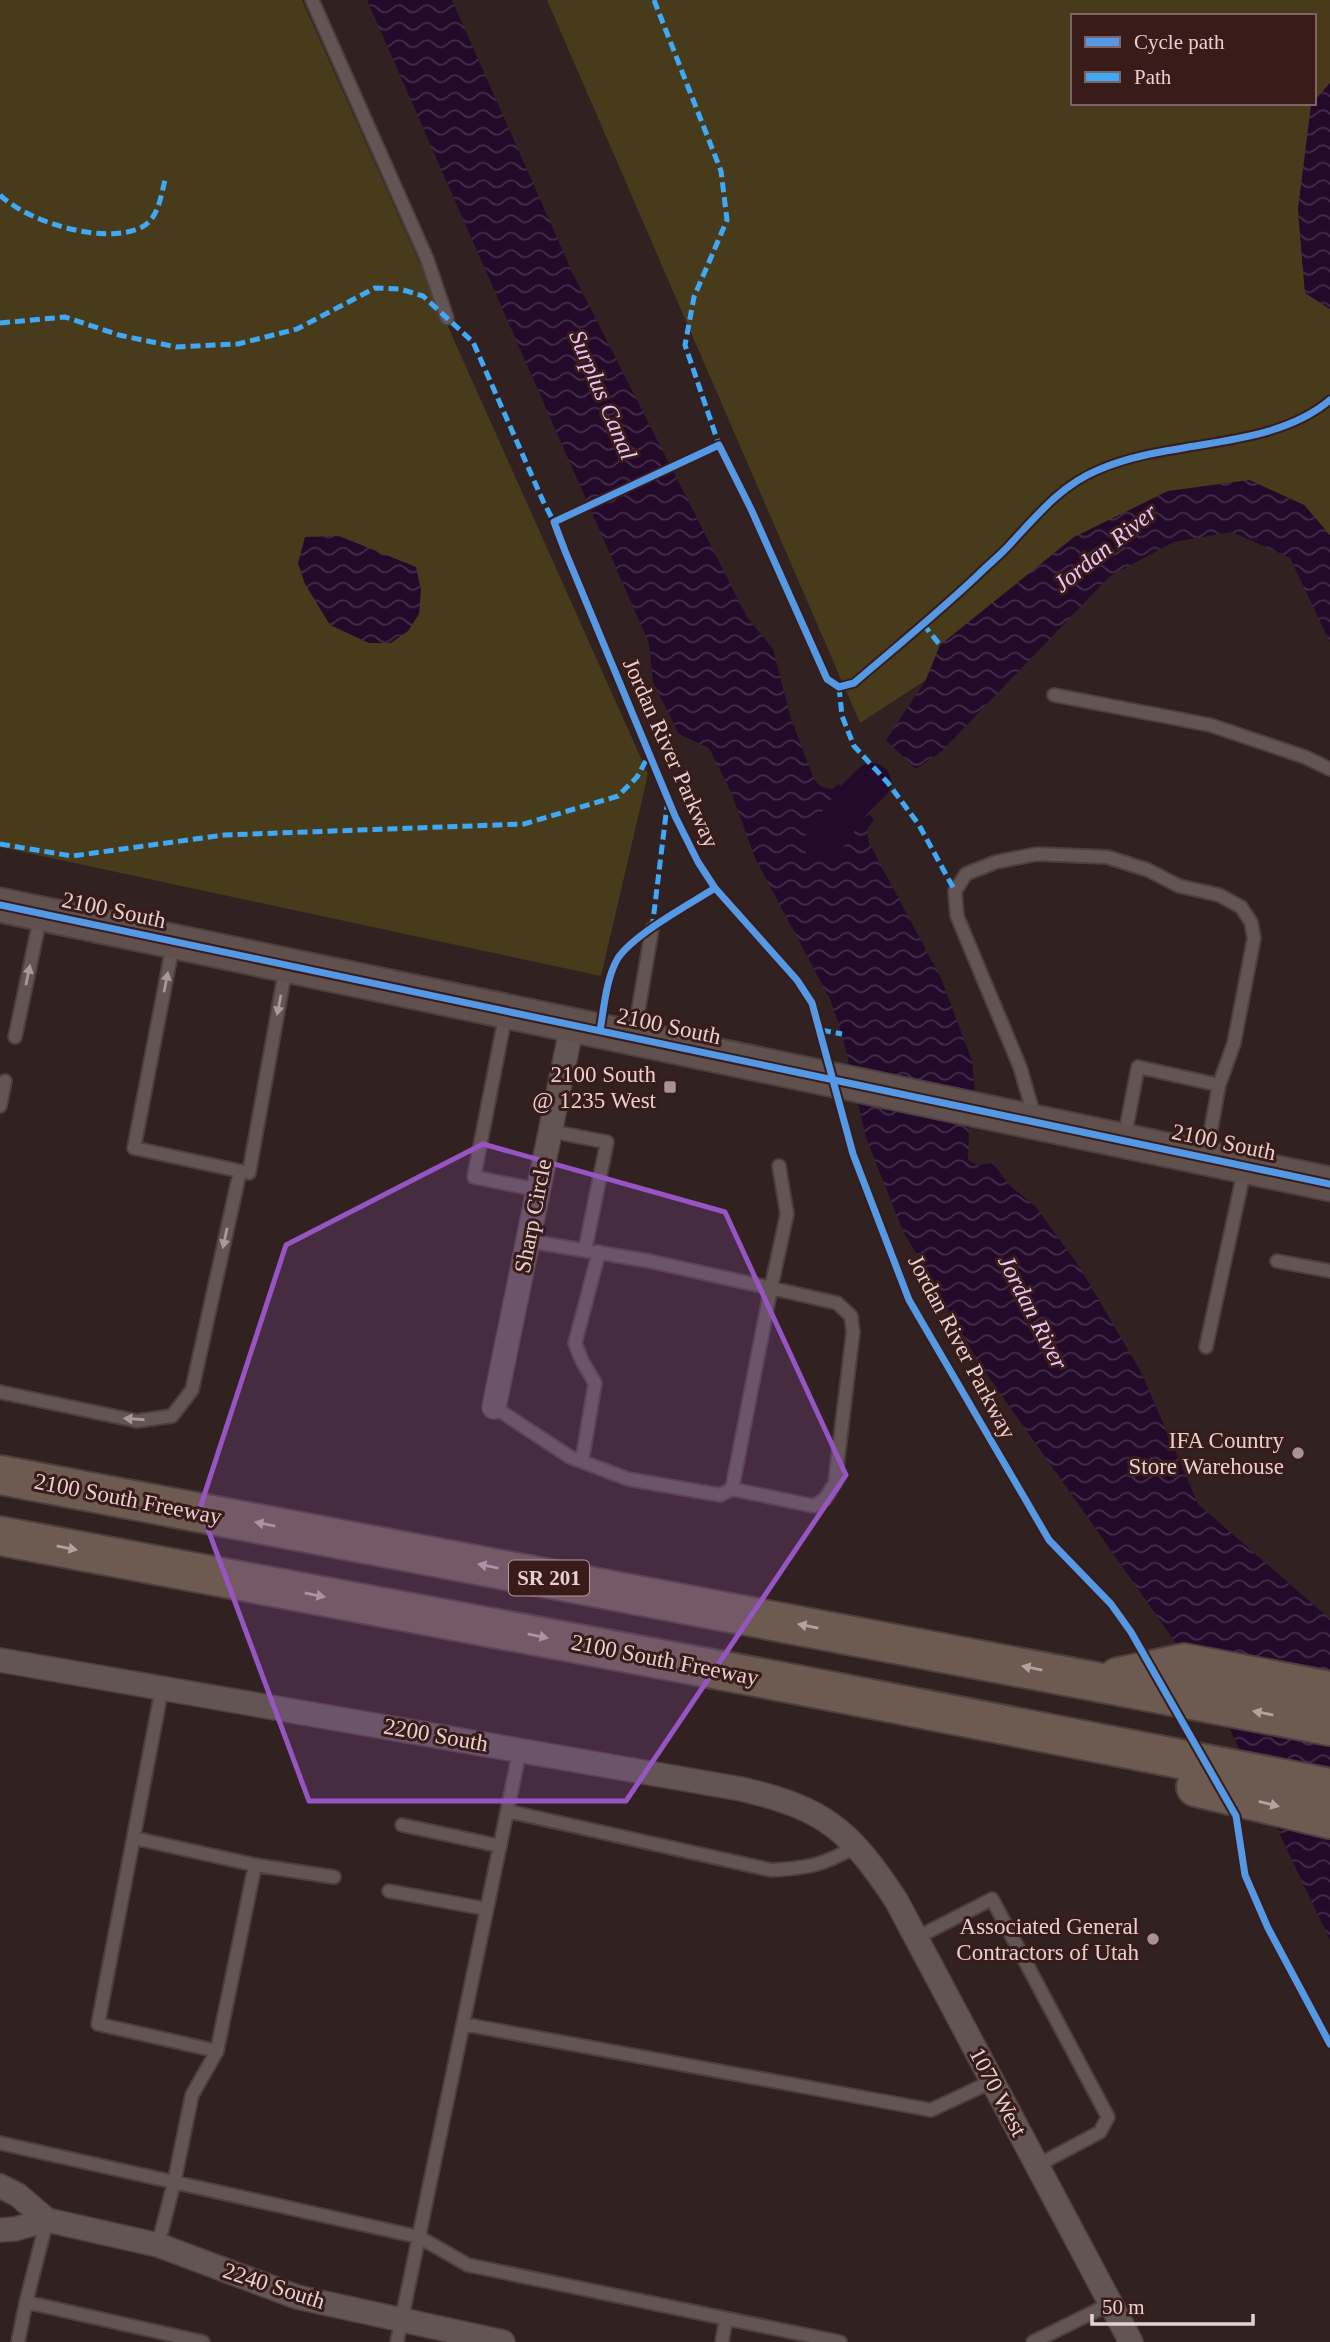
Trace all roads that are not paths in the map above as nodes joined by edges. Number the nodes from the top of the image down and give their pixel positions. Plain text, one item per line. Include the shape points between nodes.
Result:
1 (312, 0) edge
2 (447, 318) dead end
3 (1054, 695) dead end
4 (1330, 769) edge
5 (0, 905) edge
6 (41, 914) junction
7 (652, 929) dead end
8 (174, 942) junction
9 (286, 965) junction
10 (506, 1012) junction
11 (572, 1025) junction
12 (15, 1037) dead end
13 (634, 1038) junction
14 (5, 1081) dead end
15 (1219, 1085) junction
16 (0, 1106) edge
17 (1036, 1123) junction
18 (550, 1131) junction
19 (1125, 1140) junction
20 (1206, 1157) junction
21 (779, 1166) dead end
22 (1245, 1166) junction
23 (240, 1171) junction
24 (1330, 1184) edge
25 (538, 1190) junction
26 (528, 1241) junction
27 (585, 1250) junction
28 (599, 1252) junction
29 (1277, 1261) dead end
30 (1330, 1271) edge
31 (771, 1288) junction
32 (1206, 1347) dead end
33 (0, 1392) edge
34 (494, 1407) joint
35 (582, 1461) junction
36 (0, 1475) edge
37 (732, 1489) junction
38 (0, 1536) edge
39 (0, 1660) edge
40 (1099, 1681) junction
41 (799, 1685) junction
42 (162, 1688) junction
43 (1330, 1691) edge
44 (1330, 1726) edge
45 (520, 1749) junction
46 (1330, 1788) edge
47 (507, 1811) junction
48 (1330, 1819) edge
49 (402, 1825) dead end
50 (134, 1838) junction
51 (500, 1846) junction
52 (857, 1846) junction
53 (255, 1865) junction
54 (334, 1877) dead end
55 (389, 1891) dead end
56 (487, 1909) junction
57 (916, 1938) junction
58 (463, 2024) junction
59 (216, 2051) junction
60 (993, 2081) junction
61 (0, 2143) edge
62 (1038, 2165) junction
63 (174, 2183) junction
64 (0, 2186) edge
65 (47, 2220) junction
66 (0, 2230) edge
67 (419, 2237) junction
68 (158, 2245) junction
69 (26, 2302) junction
70 (1112, 2303) junction
71 (726, 2319) junction
72 (399, 2331) edge
73 (18, 2342) edge
74 (203, 2342) edge
75 (503, 2342) edge
76 (722, 2342) edge
77 (840, 2342) edge
78 (1033, 2342) edge
79 (1132, 2342) edge

1 - 2 lane via 427,259
3 - 4 lane via 1210,725
5 - 6 street, 2100 South
6 - 8 street, 2100 South
12 -> 6 lane
7 - 13 lane
8 - 9 street, 2100 South
23 -> 8 lane via 134,1147
9 - 10 street, 2100 South
9 -> 23 lane via 249,1173
10 - 11 street, 2100 South
10 - 25 lane via 474,1177
11 - 13 street, 2100 South
11 - 18 street, Sharp Circle
13 - 17 street, 2100 South
14 - 16 lane
15 - 17 lane via 1234,1043 1254,938 1241,907 1219,895 1179,886 1107,857 1037,854 996,862 966,874 956,891 957,916 1020,1067
15 - 19 lane via 1138,1068
15 - 20 lane
17 - 19 street, 2100 South
18 - 25 street, Sharp Circle
18 - 27 lane via 607,1142
19 - 20 street, 2100 South
20 - 22 street, 2100 South
21 - 31 lane via 788,1214
22 - 24 street, 2100 South
22 - 32 lane
23 -> 33 lane via 192,1390 172,1416 136,1421
25 - 26 street, Sharp Circle
26 - 27 lane
26 - 34 street, Sharp Circle
27 - 28 lane
28 - 31 lane
28 - 35 lane via 576,1343 596,1382
29 - 30 lane
31 - 37 lane
31 - 37 lane via 837,1303 850,1316 853,1332 835,1483 814,1506
34 - 35 lane
35 - 37 lane via 628,1479 720,1495
40 -> 36 highway, 2100 South Freeway / SR 201
38 -> 41 highway, 2100 South Freeway
39 - 42 street, 2200 South
40 - 43 highway via 1184,1663
44 -> 40 highway, 2100 South Freeway / SR 201
41 - 46 highway, 2100 South Freeway
41 -> 48 highway via 864,1722 1208,1789
42 - 45 street, 2200 South
42 - 50 lane
45 - 47 lane
45 - 52 street, 2200 South via 771,1796 828,1820
47 - 51 lane
47 - 52 lane via 771,1870 806,1869
49 - 51 lane
50 - 53 lane
50 - 59 lane via 98,2024
51 - 56 lane
52 - 57 street, 1070 West via 896,1900
53 - 54 lane
53 - 59 lane
55 - 56 lane
56 - 58 lane
57 - 60 street, 1070 West
57 - 62 lane via 992,1899 1108,2117 1100,2132
58 - 60 lane via 931,2110
58 - 67 lane
59 - 63 lane via 192,2095
60 - 62 street, 1070 West
61 - 63 lane
62 - 70 street, 1070 West
63 - 67 lane
63 - 68 lane
64 - 65 street, 2240 South
65 - 66 street, 2240 South
65 - 68 street, 2240 South
65 - 69 lane
67 - 71 lane via 468,2265
67 - 72 lane
68 - 72 street, 2240 South
69 - 73 lane
69 - 74 lane
70 - 78 lane
70 - 79 street, 1070 West
71 - 76 lane
71 - 77 lane
72 - 75 street, 2240 South

